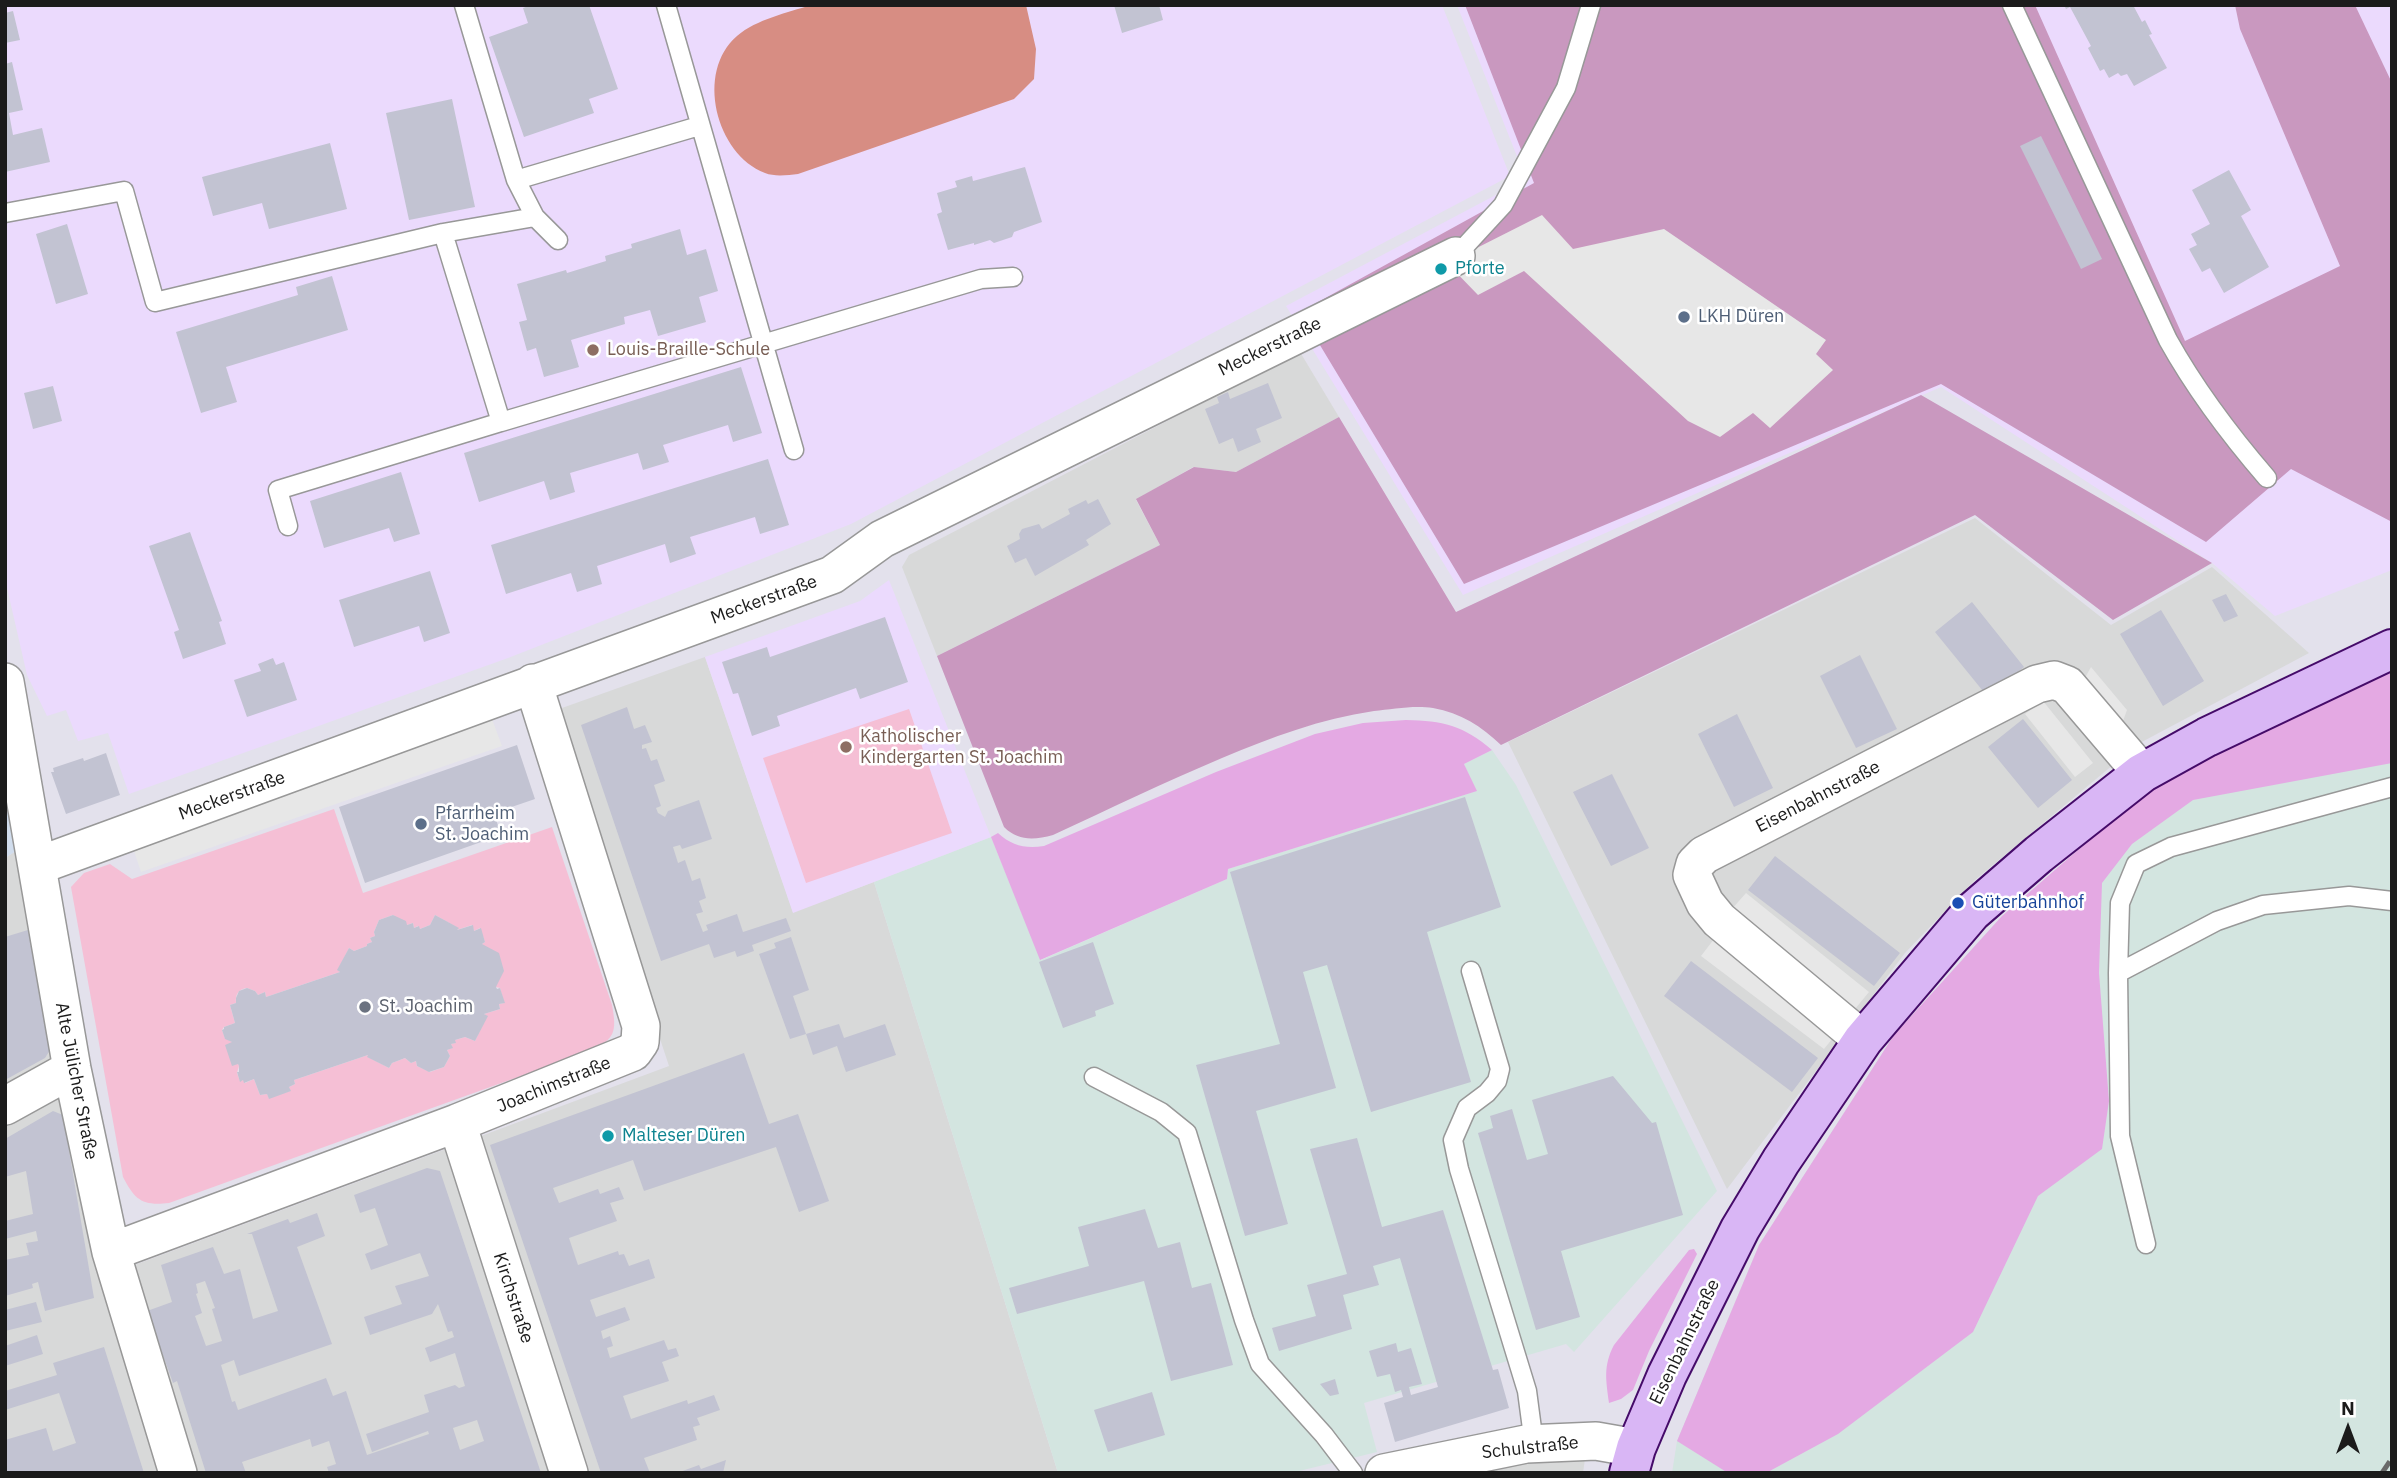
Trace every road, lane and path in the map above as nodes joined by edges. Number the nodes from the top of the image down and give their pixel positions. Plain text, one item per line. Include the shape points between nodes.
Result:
1 (464, 5) edge
2 (666, 5) edge
3 (1591, 5) edge
4 (2012, 5) edge
5 (699, 126) junction
6 (516, 180) junction
7 (5, 212) edge
8 (535, 217) junction
9 (443, 233) junction
10 (558, 240) dead end
11 (1456, 256) joint
12 (1013, 276) dead end
13 (763, 344) junction
14 (501, 422) junction
15 (794, 450) dead end
16 (2267, 478) dead end
17 (288, 526) dead end
18 (2392, 649) edge
19 (5, 682) edge
20 (533, 683) junction
21 (2142, 773) junction
22 (2392, 788) edge
23 (37, 866) junction
24 (2392, 901) edge
25 (1471, 971) dead end
26 (2119, 973) junction
27 (1863, 1040) junction
28 (72, 1069) junction
29 (1094, 1077) dead end
30 (5, 1106) edge
31 (457, 1124) junction
32 (2146, 1244) dead end
33 (111, 1252) junction
34 (1534, 1444) junction
35 (1633, 1460) edge
36 (178, 1473) edge
37 (569, 1473) edge
38 (1353, 1473) edge
39 (1384, 1473) edge

1 - 6 lane
2 - 5 lane
3 - 11 lane via 1566,88 1503,205
4 - 16 lane via 2168,341 2221,424
5 - 6 lane
5 - 13 lane
6 - 8 lane
7 - 9 lane via 124,191 155,302
8 - 9 lane
8 - 10 lane
9 - 14 lane
11 - 20 street, Meckerstraße via 883,539 832,575
12 - 13 lane via 981,279
13 - 14 lane
13 - 15 lane
14 - 17 lane via 278,490
18 - 21 street, Eisenbahnstraße
19 - 23 street, Alte Jülicher Straße
20 - 23 street, Meckerstraße
20 - 31 street, Joachimstraße via 640,1026 640,1042 620,1059
21 - 27 street, Eisenbahnstraße via 1972,912
21 - 27 street, Eisenbahnstraße via 2067,685 2054,680 2037,684 1704,855 1692,875 1719,920
22 - 26 lane via 2171,847 2136,864 2120,903
23 - 28 street, Alte Jülicher Straße
24 - 26 lane via 2348,896 2263,905 2217,921
25 - 34 lane via 1500,1069 1492,1087 1467,1108 1453,1140 1527,1391
26 - 32 lane via 2120,1136
27 - 35 street, Eisenbahnstraße via 1740,1230 1667,1374
28 - 30 street
28 - 33 street, Alte Jülicher Straße
29 - 38 lane via 1161,1112 1187,1133 1260,1364
31 - 33 street, Joachimstraße
31 - 37 street, Kirchstraße
33 - 36 street, Alte Jülicher Straße
34 - 35 street, Schulstraße via 1596,1441
34 - 39 street, Schulstraße

